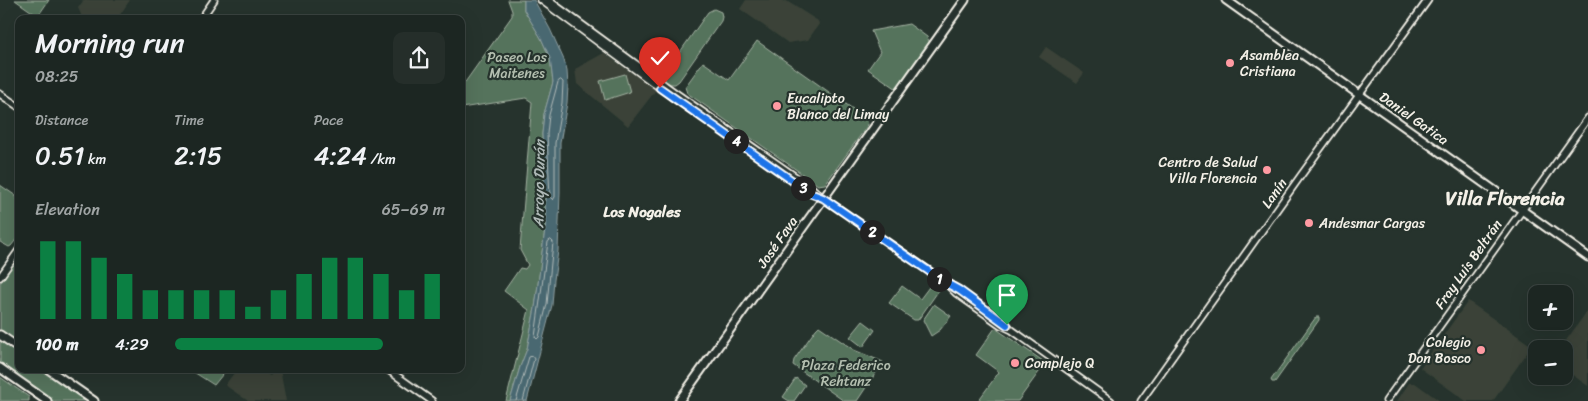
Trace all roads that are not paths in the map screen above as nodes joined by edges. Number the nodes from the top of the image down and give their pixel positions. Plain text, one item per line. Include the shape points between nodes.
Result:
1 (214, 0) edge
2 (541, 0) edge
3 (965, 0) edge
4 (1226, 0) edge
5 (1428, 0) edge
6 (551, 3) edge
7 (204, 15) edge
8 (0, 94) edge
9 (1360, 95) junction
10 (15, 104) edge
11 (1588, 118) edge
12 (823, 198) junction
13 (1522, 210) junction
14 (15, 256) edge
15 (1588, 257) edge
16 (0, 277) edge
17 (0, 335) edge
18 (15, 345) edge
19 (0, 368) edge
20 (54, 373) edge
21 (393, 373) edge
22 (47, 401) edge
23 (94, 401) edge
24 (432, 401) edge
25 (678, 401) edge
26 (1111, 401) edge
27 (1141, 401) edge
28 (1386, 401) edge

1 - 7 street
2 - 6 street
3 - 12 main road, José Fava
4 - 9 main road, Daniel Gatica
5 - 9 street, Lanín
6 - 12 street via 679,102 810,193
8 - 10 street
9 - 13 main road, Daniel Gatica
9 - 27 street, Lanín
11 - 13 street, Fray Luis Beltrán
12 - 25 main road, José Fava
12 - 26 street
13 - 15 main road, Daniel Gatica
13 - 28 street, Fray Luis Beltrán
14 - 16 street
17 - 18 main road
19 - 22 main road
20 - 23 main road
21 - 24 street

